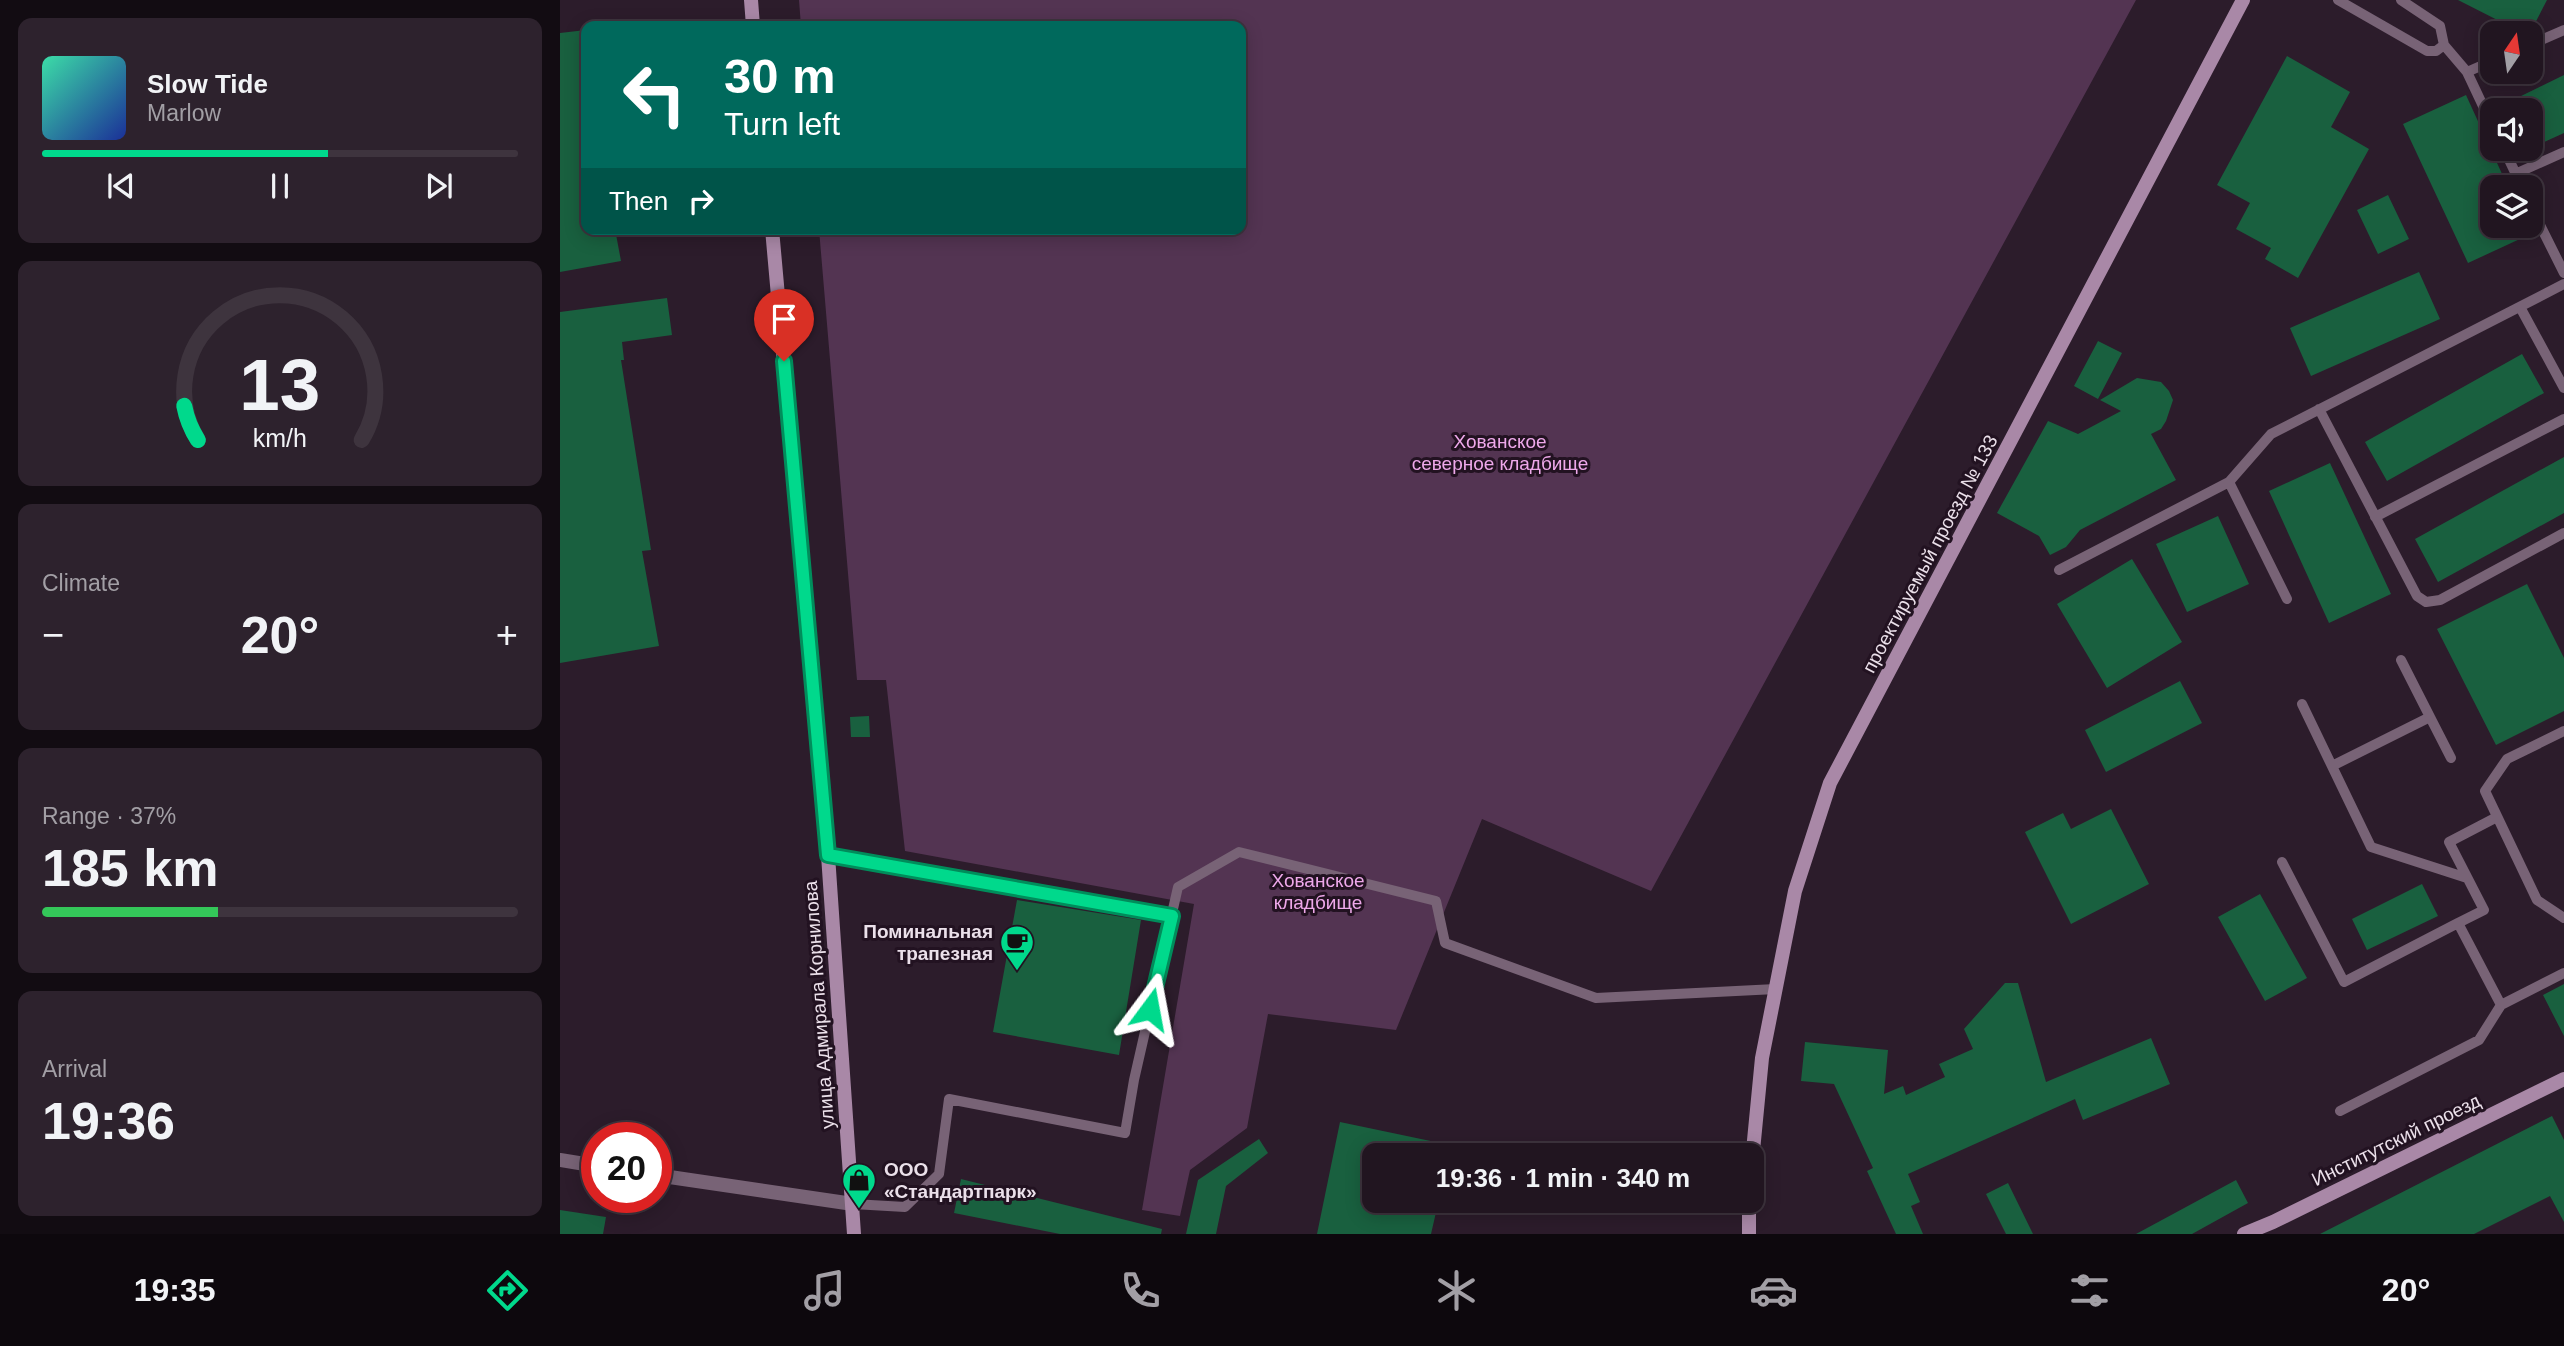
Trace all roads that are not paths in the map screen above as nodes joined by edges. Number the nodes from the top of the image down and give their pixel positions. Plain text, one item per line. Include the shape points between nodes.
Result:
1 (751, 0) edge
2 (2243, 0) edge
3 (2338, 0) edge
4 (2401, 0) edge
5 (753, 21) edge
6 (2564, 30) edge
7 (2543, 39) edge
8 (2444, 45) junction
9 (2480, 66) edge
10 (2467, 72) junction
11 (2480, 99) edge
12 (2564, 152) edge
13 (2509, 161) edge
14 (2515, 174) joint
15 (2543, 231) edge
16 (773, 235) edge
17 (2564, 273) edge
18 (2564, 284) edge
19 (2520, 307) junction
20 (2564, 388) edge
21 (2319, 409) junction
22 (2564, 419) edge
23 (2228, 482) junction
24 (2375, 517) junction
25 (2564, 533) edge
26 (2059, 570) dead end
27 (2287, 598) dead end
28 (2401, 660) dead end
29 (2302, 704) dead end
30 (2430, 717) junction
31 (2564, 731) edge
32 (2451, 758) dead end
33 (2332, 766) junction
34 (2497, 817) junction
35 (828, 855) junction
36 (2282, 862) dead end
37 (2467, 878) junction
38 (1172, 916) junction
39 (2564, 918) edge
40 (2458, 923) junction
41 (2564, 973) edge
42 (1776, 989) junction
43 (2501, 1005) junction
44 (2564, 1079) edge
45 (2340, 1111) dead end
46 (1754, 1143) edge
47 (560, 1160) edge
48 (581, 1163) edge
49 (672, 1177) edge
50 (853, 1204) junction
51 (1749, 1213) edge
52 (2276, 1228) edge
53 (854, 1234) edge
54 (1749, 1234) edge
55 (2244, 1234) edge

1 - 5 street
2 - 42 street, проектируемый проезд № 133 via 1830,783 1795,891
3 - 8 lane via 2427,51
4 - 8 lane via 2435,21
6 - 7 lane
8 - 10 lane
9 - 10 lane
10 - 11 lane
12 - 14 lane
13 - 14 lane
15 - 17 lane
16 - 35 street, улица Адмирала Корнилова
18 - 19 lane
19 - 20 lane
19 - 21 lane
21 - 23 lane via 2271,433
21 - 24 lane
22 - 24 lane
23 - 26 lane
23 - 27 lane
24 - 25 lane via 2417,596 2426,602 2440,600
28 - 30 lane
29 - 33 lane
30 - 32 lane
30 - 33 lane
31 - 34 lane via 2507,759 2485,791
33 - 37 lane via 2371,847
34 - 37 lane via 2449,842
34 - 39 lane via 2538,900
35 - 38 lane
35 - 50 street, улица Адмирала Корнилова
36 - 40 lane via 2344,982
37 - 40 lane via 2484,910
38 - 42 lane via 1178,887 1239,852 1436,901 1445,943 1596,998
38 - 50 lane via 1125,1133 949,1100 939,1174 905,1207
40 - 43 lane
41 - 43 lane
42 - 46 street, проектируемый проезд № 133 via 1762,1058
43 - 45 lane via 2479,1040
44 - 52 street, Институтский проезд
47 - 48 street
49 - 50 street
50 - 53 street, улица Адмирала Корнилова
51 - 54 street
52 - 55 street, Институтский проезд

